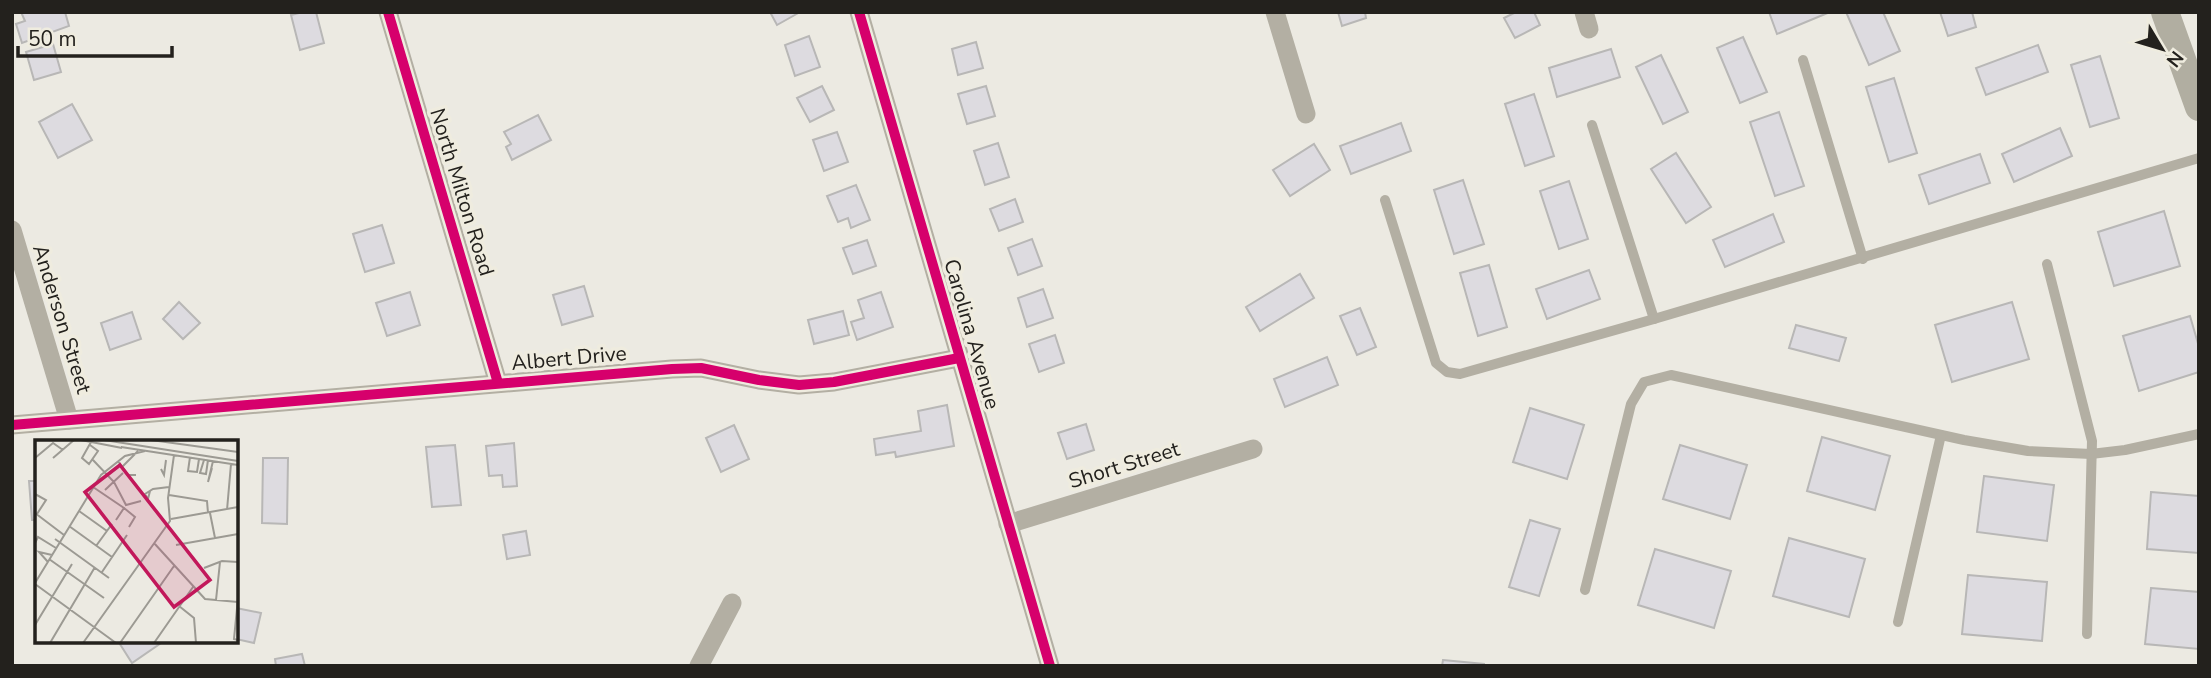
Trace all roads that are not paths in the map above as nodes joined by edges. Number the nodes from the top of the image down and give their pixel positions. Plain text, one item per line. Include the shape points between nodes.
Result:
1 (388, 12) edge
2 (859, 12) edge
3 (1275, 12) edge
4 (2165, 12) edge
5 (1803, 60) dead end
6 (2199, 107) edge
7 (1307, 114) dead end
8 (1592, 125) dead end
9 (2199, 158) edge
10 (1385, 200) dead end
11 (12, 230) edge
12 (1863, 259) junction
13 (2047, 264) dead end
14 (1654, 319) junction
15 (959, 358) junction
16 (498, 383) junction
17 (69, 421) junction
18 (12, 425) edge
19 (2199, 434) edge
20 (1941, 435) junction
21 (1253, 449) dead end
22 (2091, 454) junction
23 (1008, 524) junction
24 (1586, 590) dead end
25 (733, 603) dead end
26 (1898, 622) dead end
27 (2087, 634) dead end
28 (699, 666) edge
29 (1050, 666) edge

1 - 16 street, North Milton Road
2 - 15 street, Carolina Avenue
3 - 7 street
4 - 6 main road
5 - 12 lane
8 - 14 lane
9 - 12 lane
10 - 14 lane via 1436,363 1447,372 1460,374
11 - 17 street, Anderson Street
12 - 14 lane
13 - 22 lane via 2088,422
15 - 16 street, Albert Drive via 799,385 701,368
15 - 23 street, Carolina Avenue
16 - 17 street, Albert Drive
17 - 18 street, Albert Drive
19 - 22 lane
20 - 22 lane via 2028,451
20 - 24 lane via 1671,375 1644,382 1631,404
20 - 26 lane
21 - 23 street, Short Street
22 - 27 lane
23 - 29 street, Carolina Avenue
25 - 28 street

